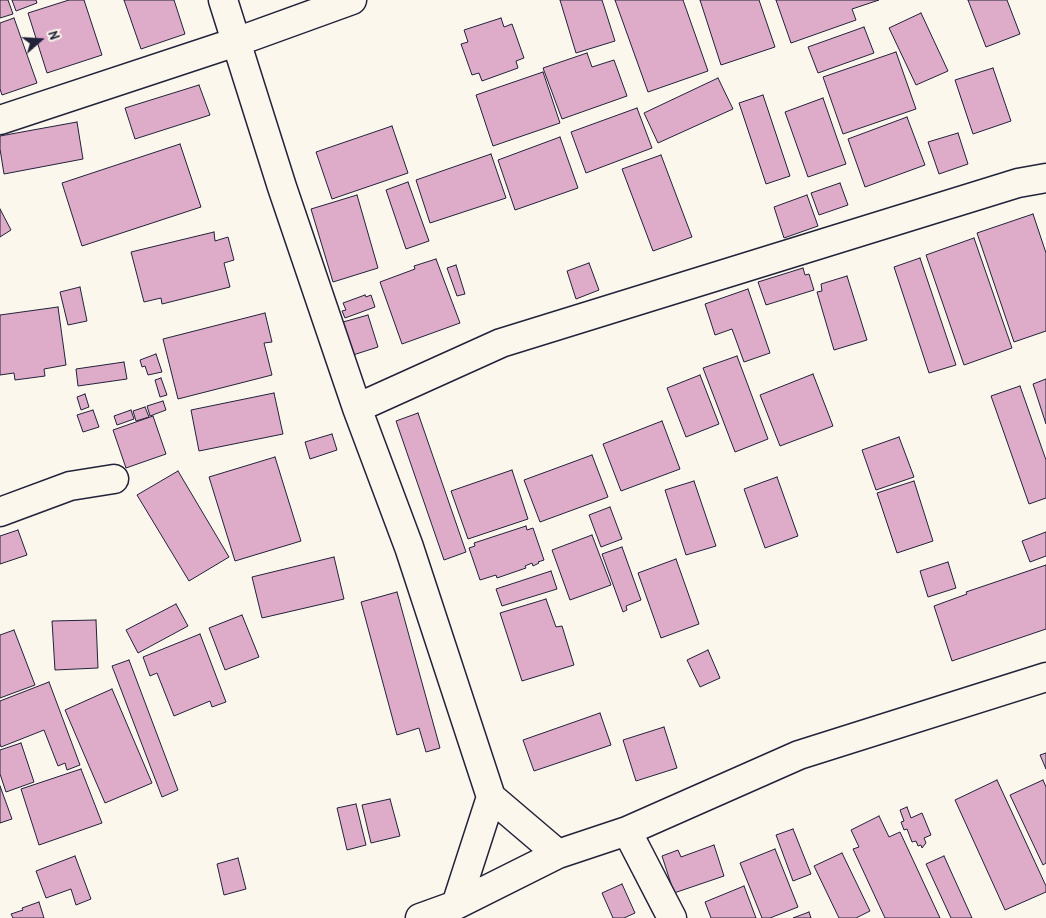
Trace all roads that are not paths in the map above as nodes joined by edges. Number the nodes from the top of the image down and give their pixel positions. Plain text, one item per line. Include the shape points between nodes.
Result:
1 (223, 0) edge
2 (352, 0) edge
3 (236, 42) junction
4 (0, 120) edge
5 (1046, 178) edge
6 (357, 408) junction
7 (114, 479) dead end
8 (0, 512) edge
9 (1046, 677) edge
10 (491, 797) junction
11 (627, 831) junction
12 (558, 854) junction
13 (456, 905) junction
14 (420, 918) edge
15 (672, 918) edge

1 - 3 street
2 - 3 street
3 - 4 street
3 - 6 street
5 - 6 street via 1018,183 501,343
6 - 10 street via 409,547
7 - 8 street via 70,486
9 - 11 street via 799,756
10 - 12 street
10 - 13 street
11 - 12 street
11 - 15 street
12 - 13 street
13 - 14 street

